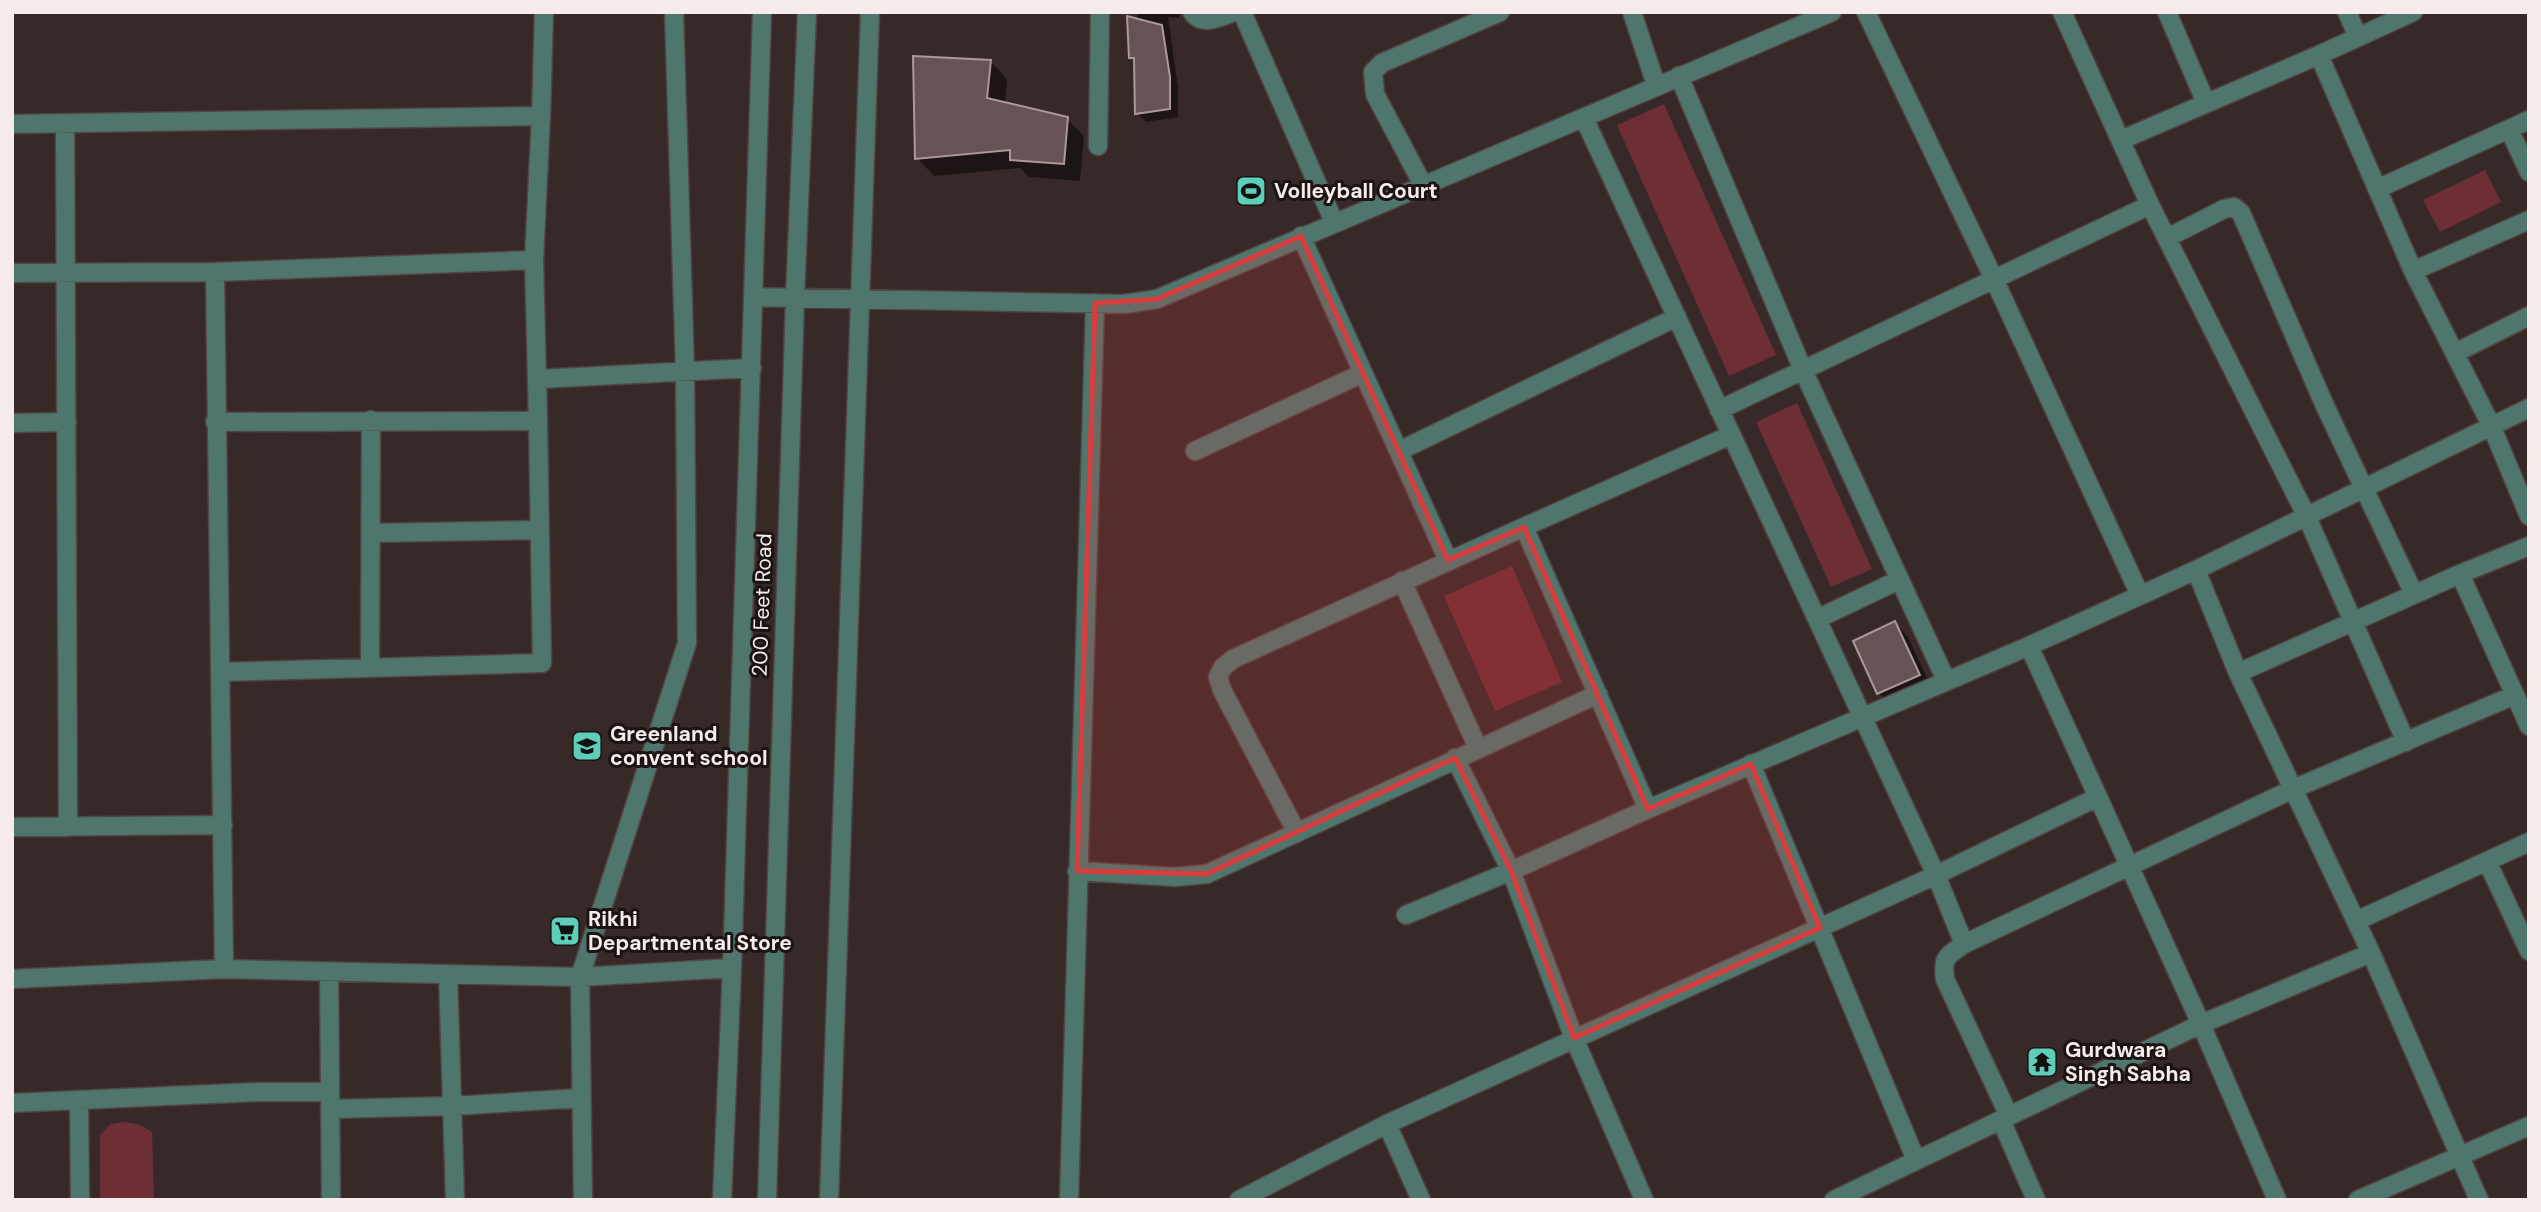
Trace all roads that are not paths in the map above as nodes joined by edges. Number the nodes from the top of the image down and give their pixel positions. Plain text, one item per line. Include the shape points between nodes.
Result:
1 (544, 12) edge
2 (674, 12) edge
3 (762, 12) edge
4 (807, 12) edge
5 (870, 12) edge
6 (1100, 12) edge
7 (1192, 12) edge
8 (1234, 12) edge
9 (1242, 12) edge
10 (1500, 12) edge
11 (1632, 12) edge
12 (1832, 12) edge
13 (1866, 12) edge
14 (2062, 12) edge
15 (2167, 12) edge
16 (2347, 12) edge
17 (2413, 12) edge
18 (2358, 37) junction
19 (2319, 55) junction
20 (1679, 76) junction
21 (1656, 85) junction
22 (2206, 103) junction
23 (541, 116) junction
24 (1584, 118) junction
25 (2529, 120) edge
26 (12, 124) edge
27 (65, 124) junction
28 (2509, 129) junction
29 (2121, 140) junction
30 (1098, 146) dead end
31 (2529, 172) edge
32 (1423, 185) junction
33 (2377, 188) junction
34 (2150, 205) junction
35 (2529, 220) edge
36 (1334, 222) junction
37 (1301, 236) junction
38 (2167, 238) junction
39 (534, 260) junction
40 (2413, 271) junction
41 (12, 272) edge
42 (66, 272) junction
43 (215, 272) junction
44 (1994, 279) junction
45 (754, 297) junction
46 (794, 297) junction
47 (860, 297) junction
48 (1095, 303) junction
49 (2529, 316) edge
50 (1677, 317) junction
51 (2455, 353) junction
52 (752, 368) junction
53 (1803, 370) junction
54 (685, 371) junction
55 (1363, 373) junction
56 (538, 379) junction
57 (2529, 408) edge
58 (1719, 410) junction
59 (371, 420) junction
60 (538, 421) junction
61 (67, 422) junction
62 (215, 422) junction
63 (12, 423) edge
64 (2491, 425) junction
65 (1731, 435) junction
66 (1195, 451) dead end
67 (1398, 451) junction
68 (2364, 489) junction
69 (2529, 516) edge
70 (2307, 517) junction
71 (1524, 527) junction
72 (540, 530) junction
73 (371, 533) junction
74 (2529, 545) edge
75 (1448, 559) junction
76 (2196, 570) junction
77 (2460, 574) junction
78 (1899, 579) junction
79 (1402, 581) junction
80 (2140, 594) junction
81 (2414, 594) junction
82 (1817, 619) junction
83 (2352, 622) junction
84 (2029, 646) junction
85 (370, 668) junction
86 (220, 672) junction
87 (2238, 673) junction
88 (1945, 680) junction
89 (1598, 694) junction
90 (2515, 695) junction
91 (1862, 717) junction
92 (2529, 726) edge
93 (2406, 742) junction
94 (1478, 748) junction
95 (1455, 758) junction
96 (1751, 764) junction
97 (2293, 789) junction
98 (2098, 797) junction
99 (1648, 809) junction
100 (222, 825) junction
101 (12, 827) edge
102 (68, 827) junction
103 (1297, 832) junction
104 (2529, 842) edge
105 (2487, 861) junction
106 (2129, 867) junction
107 (1077, 871) junction
108 (1511, 871) junction
109 (1936, 875) junction
110 (1406, 915) dead end
111 (2356, 921) junction
112 (1820, 928) junction
113 (1964, 944) junction
114 (2529, 951) edge
115 (2371, 953) junction
116 (732, 968) junction
117 (224, 969) junction
118 (329, 972) junction
119 (448, 974) junction
120 (580, 977) junction
121 (12, 979) edge
122 (2201, 1024) junction
123 (1574, 1038) junction
124 (581, 1098) junction
125 (79, 1100) junction
126 (330, 1101) junction
127 (12, 1103) edge
128 (452, 1106) junction
129 (2005, 1118) junction
130 (1387, 1124) junction
131 (2529, 1126) edge
132 (2460, 1156) junction
133 (1916, 1160) junction
134 (80, 1200) edge
135 (331, 1200) edge
136 (455, 1200) edge
137 (583, 1200) edge
138 (722, 1200) edge
139 (767, 1200) edge
140 (829, 1200) edge
141 (1069, 1200) edge
142 (1239, 1200) edge
143 (1422, 1200) edge
144 (1644, 1200) edge
145 (1834, 1200) edge
146 (2036, 1200) edge
147 (2277, 1200) edge
148 (2358, 1200) edge
149 (2479, 1200) edge

1 - 23 street
2 - 54 street
3 - 45 street
4 - 46 street, 200 Feet Road
5 - 47 street
6 - 30 street
7 - 8 street via 1205,21
9 - 36 street
10 - 32 street via 1382,63 1373,72 1375,94
11 - 21 street
12 - 20 street
13 - 44 street
14 - 29 street
15 - 22 street
16 - 18 street
17 - 18 street
18 - 19 street
19 - 22 street
19 - 33 street
20 - 21 street
20 - 53 street
21 - 24 street
22 - 29 street
23 - 27 street
23 - 39 street
24 - 32 street
24 - 50 street
25 - 28 street
26 - 27 street
27 - 42 street
28 - 31 street
28 - 33 street
29 - 34 street
32 - 36 street
33 - 40 street
34 - 38 street
34 - 44 street
35 - 40 street
36 - 37 street
37 - 48 street via 1157,299
37 - 55 street
38 - 68 street via 2224,209 2234,207 2241,213
38 - 70 street
39 - 43 street
39 - 56 street
40 - 51 street
41 - 42 street
42 - 43 street
42 - 61 street
43 - 62 street
44 - 53 street
44 - 80 street
45 - 46 street
45 - 52 street
46 - 47 street
46 - 139 street, 200 Feet Road
47 - 48 street
47 - 140 street
48 - 107 street
49 - 51 street
50 - 58 street
50 - 67 street
51 - 64 street
52 - 54 street
52 - 116 street
53 - 58 street
53 - 78 street
54 - 56 street
54 - 120 street via 687,643
55 - 66 street
55 - 67 street
56 - 60 street
57 - 64 street
58 - 65 street
59 - 60 street
59 - 62 street
59 - 73 street
60 - 72 street
61 - 63 street
61 - 102 street
62 - 86 street
64 - 68 street
64 - 69 street
65 - 71 street
65 - 82 street
67 - 75 street
68 - 70 street
68 - 81 street
70 - 76 street
70 - 83 street
71 - 75 street
71 - 89 street
72 - 73 street
72 - 85 street via 541,663
73 - 85 street
74 - 77 street
75 - 79 street
76 - 80 street
76 - 87 street
77 - 81 street
77 - 90 street
78 - 82 street
78 - 88 street
79 - 94 street
79 - 103 street via 1233,659 1218,677
80 - 84 street
81 - 83 street
82 - 91 street
83 - 87 street
83 - 93 street
84 - 88 street
84 - 98 street
85 - 86 street
86 - 100 street
87 - 97 street
88 - 91 street
89 - 94 street
89 - 99 street
90 - 92 street
90 - 93 street
91 - 96 street
91 - 109 street
93 - 97 street
94 - 95 street
95 - 103 street
95 - 108 street
96 - 99 street
96 - 112 street
97 - 106 street
97 - 111 street
98 - 106 street
98 - 109 street
99 - 108 street
100 - 102 street
100 - 117 street
101 - 102 street
103 - 107 street via 1192,877
104 - 105 street
105 - 111 street
105 - 114 street
106 - 113 street
106 - 122 street
107 - 141 street
108 - 110 street
108 - 123 street
109 - 112 street
109 - 113 street
111 - 115 street
112 - 123 street
112 - 133 street
113 - 129 street via 1947,956 1945,979
115 - 122 street
115 - 132 street
116 - 120 street
116 - 138 street
117 - 118 street
117 - 121 street
118 - 119 street
118 - 126 street
119 - 120 street
119 - 128 street
120 - 124 street
122 - 129 street
122 - 147 street
123 - 130 street
123 - 144 street
124 - 128 street
124 - 137 street
125 - 126 street via 257,1092
125 - 127 street
125 - 134 street
126 - 128 street
126 - 135 street
128 - 136 street
129 - 133 street
129 - 146 street
130 - 142 street
130 - 143 street
131 - 132 street
132 - 148 street
132 - 149 street
133 - 145 street

